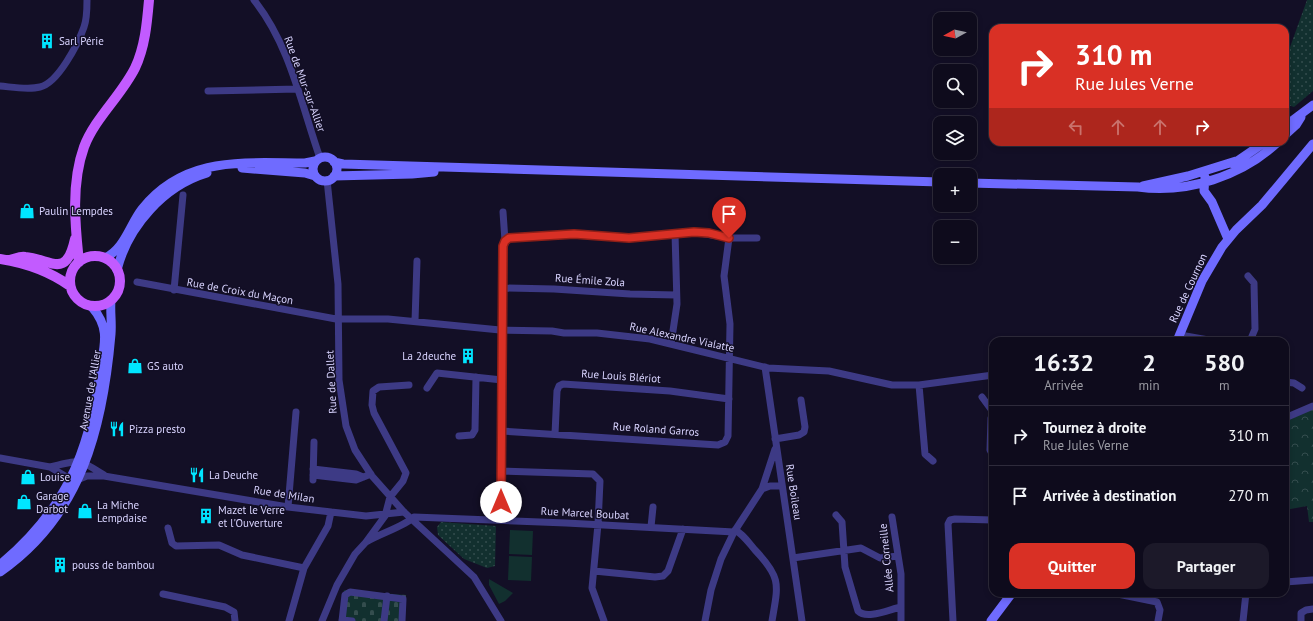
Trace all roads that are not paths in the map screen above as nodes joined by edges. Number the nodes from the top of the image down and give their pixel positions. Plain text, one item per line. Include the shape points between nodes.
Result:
1 (87, 0) edge
2 (149, 0) edge
3 (254, 0) edge
4 (0, 86) edge
5 (297, 89) junction
6 (208, 91) dead end
7 (1313, 105) edge
8 (1303, 114) junction
9 (1289, 123) edge
10 (1289, 131) edge
11 (1313, 144) edge
12 (1259, 146) edge
13 (1273, 146) edge
14 (318, 159) junction
15 (334, 162) junction
16 (459, 169) junction
17 (315, 176) junction
18 (1204, 177) junction
19 (330, 178) junction
20 (933, 182) edge
21 (977, 183) edge
22 (184, 195) dead end
23 (503, 212) dead end
24 (1222, 223) junction
25 (1236, 230) junction
26 (675, 233) junction
27 (75, 235) junction
28 (729, 238) junction
29 (758, 238) dead end
30 (1228, 239) junction
31 (505, 241) junction
32 (94, 256) junction
33 (105, 258) junction
34 (5, 259) edge
35 (417, 261) dead end
36 (79, 262) junction
37 (72, 270) junction
38 (117, 270) junction
39 (51, 274) junction
40 (1248, 276) dead end
41 (137, 282) dead end
42 (70, 286) junction
43 (503, 288) junction
44 (174, 290) junction
45 (676, 295) junction
46 (111, 300) junction
47 (92, 306) junction
48 (339, 319) junction
49 (416, 321) junction
50 (503, 330) junction
51 (1178, 337) edge
52 (1252, 337) edge
53 (107, 340) junction
54 (671, 344) junction
55 (729, 358) junction
56 (765, 366) junction
57 (989, 376) edge
58 (476, 377) junction
59 (502, 380) junction
60 (1289, 382) edge
61 (409, 385) dead end
62 (919, 385) junction
63 (427, 388) dead end
64 (1302, 388) dead end
65 (982, 397) dead end
66 (729, 399) junction
67 (801, 400) dead end
68 (1313, 406) edge
69 (989, 407) edge
70 (296, 412) dead end
71 (1289, 416) edge
72 (501, 431) junction
73 (555, 434) junction
74 (459, 436) dead end
75 (775, 439) junction
76 (314, 442) dead end
77 (776, 447) junction
78 (0, 458) edge
79 (933, 461) dead end
80 (82, 462) junction
81 (50, 467) junction
82 (501, 471) junction
83 (769, 471) junction
84 (780, 472) junction
85 (371, 474) junction
86 (104, 476) junction
87 (74, 480) junction
88 (782, 486) junction
89 (762, 489) junction
90 (390, 497) junction
91 (288, 507) junction
92 (653, 507) dead end
93 (331, 512) junction
94 (404, 512) junction
95 (836, 515) dead end
96 (892, 517) dead end
97 (381, 519) junction
98 (412, 519) junction
99 (500, 520) junction
100 (989, 520) edge
101 (598, 524) junction
102 (652, 527) junction
103 (168, 528) dead end
104 (390, 529) junction
105 (683, 529) junction
106 (735, 530) junction
107 (366, 542) junction
108 (844, 550) junction
109 (898, 556) junction
110 (793, 558) junction
111 (0, 564) edge
112 (304, 568) junction
113 (594, 571) junction
114 (0, 572) edge
115 (1312, 580) edge
116 (1289, 582) edge
117 (163, 594) dead end
118 (387, 596) junction
119 (1009, 597) edge
120 (1132, 597) edge
121 (1246, 597) edge
122 (901, 607) junction
123 (1313, 609) edge
124 (235, 621) edge
125 (289, 621) edge
126 (322, 621) edge
127 (342, 621) edge
128 (352, 621) edge
129 (384, 621) edge
130 (402, 621) edge
131 (501, 621) edge
132 (604, 621) edge
133 (705, 621) edge
134 (772, 621) edge
135 (802, 621) edge
136 (901, 621) edge
137 (953, 621) edge
138 (991, 621) edge
139 (1158, 621) edge
140 (1243, 621) edge
141 (1301, 621) edge

1 - 4 street via 84,26 55,79 49,84 34,88
2 - 27 main road via 146,35 135,69 104,113 81,158
3 - 5 street, Rue de Mur-sur-Allier via 271,24
5 - 6 street
5 - 14 street, Rue de Mur-sur-Allier
7 - 8 main road
8 - 9 main road
8 - 10 main road
11 - 25 main road, Rue de Cournon via 1262,205
12 - 18 main road
13 - 18 main road via 1235,171
14 - 15 main road via 327,157
14 - 17 main road via 313,167
14 - 33 main road via 305,163 230,163 209,166 185,175 170,183 152,198 136,216 118,250
15 - 16 main road
15 - 19 main road via 336,168
16 - 19 main road
16 - 20 main road
17 - 19 main road via 320,180
17 - 38 main road via 305,173 231,169 210,172 184,182 157,202 142,220
18 - 21 main road via 1138,187
18 - 24 main road via 1211,186 1212,202
19 - 48 street, Rue de Dallet
22 - 44 street
23 - 31 street
24 - 25 main road
24 - 30 main road
25 - 30 main road, Rue de Cournon
26 - 28 street via 701,232
26 - 31 street via 629,238 574,234 509,238
26 - 45 street
27 - 32 main road
27 - 34 main road via 70,256 64,262 52,265 25,256
27 - 36 main road
28 - 29 street
28 - 55 street, Rue Roland Garros via 724,276 730,324
30 - 51 main road, Rue de Cournon via 1202,281
31 - 43 street
32 - 33 main road
32 - 36 main road
33 - 38 main road
34 - 39 main road
35 - 49 street
36 - 37 main road
37 - 39 main road
37 - 42 main road
38 - 46 main road via 120,281 118,292
39 - 42 main road
40 - 52 street via 1254,283 1255,330
41 - 44 street, Rue de Croix du Maçon
42 - 47 main road via 75,298
43 - 45 street, Rue Émile Zola via 554,288
43 - 50 street
44 - 48 street, Rue de Croix du Maçon
45 - 54 street via 676,316
46 - 47 main road via 102,306
46 - 53 main road, Avenue de l'Allier via 112,326
47 - 53 main road, Avenue de l'Allier via 100,316
48 - 49 street, Rue Alexandre Vialatte
48 - 85 street, Rue de Dallet via 342,411 355,450
49 - 50 street, Rue Alexandre Vialatte
50 - 54 street, Rue Alexandre Vialatte via 610,334
50 - 59 street
53 - 80 main road, Avenue de l'Allier
54 - 55 street, Rue Alexandre Vialatte
55 - 56 street, Rue Alexandre Vialatte
55 - 66 street, Rue Roland Garros
56 - 62 street, Rue Alexandre Vialatte via 829,371 892,385
56 - 75 street, Rue Boileau
57 - 62 street, Rue Alexandre Vialatte
58 - 59 street
58 - 63 street via 437,373
58 - 74 street via 475,430 472,435
59 - 72 street
60 - 64 street
61 - 90 street via 379,387 373,391 372,396 374,413 406,473
62 - 79 street via 925,454
65 - 69 street
66 - 73 street, Rue Roland Garros via 728,436 718,445
66 - 73 street, Rue Louis Blériot via 670,391 563,384 557,391
67 - 75 street via 804,432
68 - 71 street
70 - 91 street
72 - 73 street, Rue Roland Garros
72 - 82 street
75 - 77 street, Rue Boileau
76 - 85 street via 313,475 356,474 362,477
77 - 83 street
77 - 84 street, Rue Boileau
78 - 81 street
80 - 81 street
80 - 86 street, Rue de Milan
80 - 87 main road, Avenue de l'Allier
81 - 87 street
82 - 99 street
82 - 101 street via 593,474 600,481
83 - 84 street
83 - 89 street
84 - 88 street, Rue Boileau
85 - 90 street, Rue de Dallet
86 - 87 street, Rue de Milan via 87,476
86 - 91 street, Rue de Milan
87 - 111 main road, Avenue de l'Allier via 26,540
87 - 114 main road, Avenue de l'Allier via 66,501 43,532 17,559
88 - 89 street
88 - 110 street, Rue Boileau
89 - 106 street
90 - 94 street, Rue de Dallet
90 - 97 street
91 - 93 street, Rue de Milan
92 - 102 street
93 - 97 street, Rue de Milan
93 - 112 street via 328,526
94 - 97 street, Rue de Milan
94 - 98 street, Rue de Dallet
95 - 108 street via 842,522
96 - 109 street, Allée Corneille
97 - 104 street
97 - 107 street
98 - 99 street, Rue Marcel Boubat via 434,517
98 - 104 street
98 - 131 street, Rue de Dallet via 474,576
99 - 101 street, Rue Marcel Boubat
100 - 137 street via 955,519 950,520 948,524
101 - 102 street, Rue Marcel Boubat
101 - 113 street
102 - 105 street, Rue Marcel Boubat
103 - 112 street via 172,543 176,546 219,545 242,555
104 - 107 street
105 - 106 street, Rue Marcel Boubat
105 - 113 street via 670,568 664,576
106 - 133 street via 717,570
106 - 134 street via 774,572 777,591
107 - 126 street via 355,554 337,585
108 - 109 street via 861,548 880,558
108 - 110 street
108 - 122 street via 847,573 861,614 867,615
109 - 122 street, Allée Corneille
110 - 135 street, Rue Boileau
112 - 125 street
113 - 132 street via 592,588
115 - 116 street
117 - 124 street via 225,608 234,612
118 - 127 street via 348,592 345,595
118 - 129 street
118 - 130 street via 403,599
119 - 138 main road
120 - 139 street via 1156,602 1160,610
121 - 140 street
122 - 136 street, Allée Corneille
123 - 141 street via 1301,613
127 - 128 street

